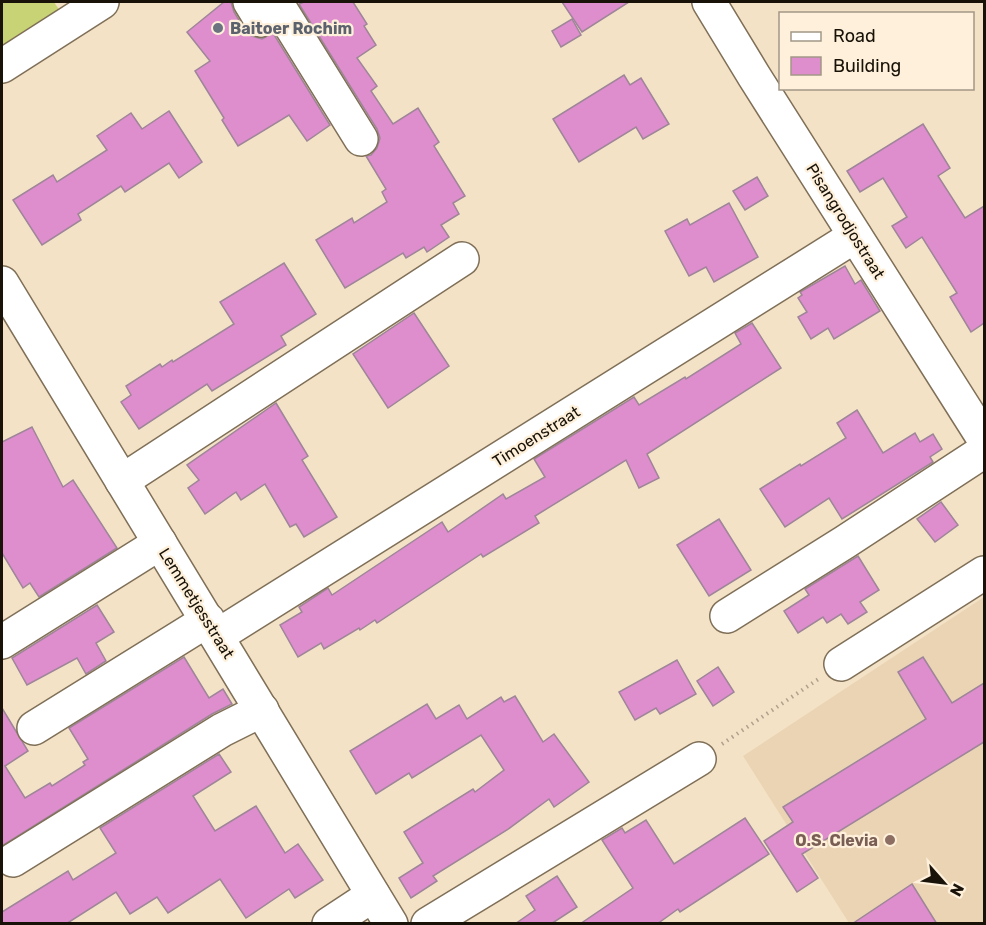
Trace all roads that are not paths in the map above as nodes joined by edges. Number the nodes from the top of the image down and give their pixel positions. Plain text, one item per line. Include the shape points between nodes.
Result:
1 (102, 2) edge
2 (709, 2) edge
3 (262, 8) edge
4 (2, 66) edge
5 (361, 139) dead end
6 (855, 236) junction
7 (462, 259) dead end
8 (2, 283) edge
9 (984, 439) edge
10 (984, 451) edge
11 (122, 481) junction
12 (160, 543) junction
13 (984, 573) edge
14 (727, 616) dead end
15 (212, 628) junction
16 (2, 642) edge
17 (841, 664) road end
18 (262, 710) junction
19 (34, 728) dead end
20 (699, 759) road end
21 (13, 860) dead end
22 (373, 895) junction
23 (329, 924) edge
24 (391, 924) edge
25 (428, 924) edge

1 - 4 street
2 - 6 street, Pisangrodjostraat
3 - 5 street
6 - 9 street, Pisangrodjostraat
6 - 15 street, Timoenstraat
7 - 11 street
8 - 11 street, Lemmetjesstraat
10 - 14 street
11 - 12 street, Lemmetjesstraat
12 - 15 street, Lemmetjesstraat
12 - 16 street
13 - 17 street
15 - 18 street, Lemmetjesstraat
15 - 19 street, Timoenstraat
18 - 21 street via 222,730
18 - 22 street, Lemmetjesstraat
20 - 25 street
22 - 23 street
22 - 24 street, Lemmetjesstraat

